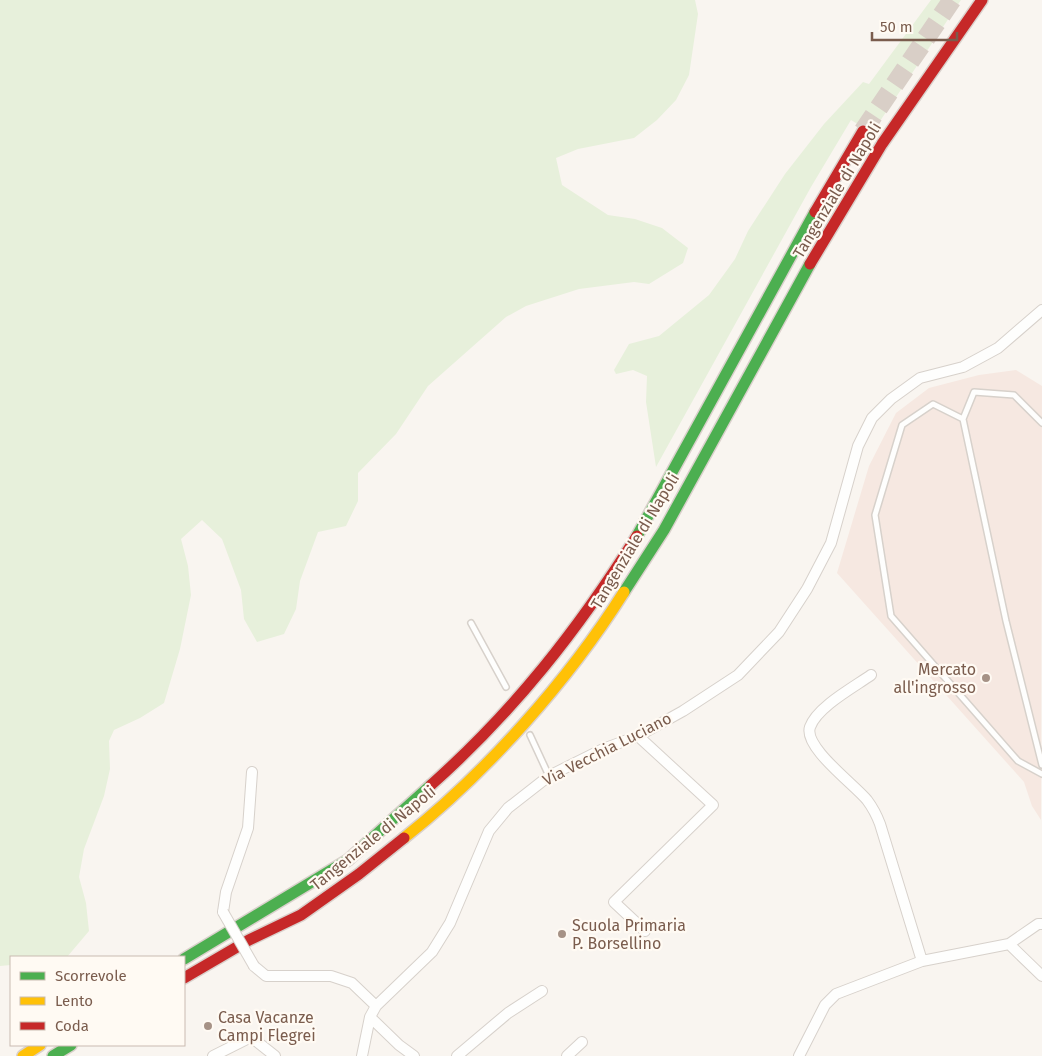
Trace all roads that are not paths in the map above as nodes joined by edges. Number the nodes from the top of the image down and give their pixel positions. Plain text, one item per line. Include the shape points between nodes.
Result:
1 (982, 0) edge
2 (863, 131) tunnel mouth
3 (1042, 310) edge
4 (963, 419) junction
5 (1042, 423) edge
6 (471, 624) dead end
7 (871, 675) dead end
8 (506, 687) dead end
9 (530, 735) dead end
10 (638, 736) junction
11 (1042, 765) edge
12 (252, 772) dead end
13 (1042, 774) edge
14 (549, 776) junction
15 (1041, 922) edge
16 (645, 931) dead end
17 (1009, 944) junction
18 (185, 958) edge
19 (922, 961) junction
20 (1042, 976) edge
21 (185, 977) edge
22 (542, 991) dead end
23 (376, 1006) junction
24 (370, 1017) junction
25 (582, 1042) dead end
26 (38, 1046) edge
27 (69, 1046) edge
28 (398, 1051) edge
29 (23, 1056) edge
30 (53, 1056) edge
31 (213, 1056) edge
32 (275, 1056) edge
33 (362, 1056) edge
34 (414, 1056) edge
35 (457, 1056) edge
36 (566, 1056) edge
37 (800, 1056) edge

1 - 21 highway, Tangenziale di Napoli via 882,144 831,226 664,530 613,610 566,675 486,763 418,827 359,874 301,915 249,940
2 - 18 highway, Tangenziale di Napoli via 648,518 597,599 555,655 472,749 348,860
3 - 10 street, Via Vecchia Luciano via 998,348 963,367 920,378 890,399 872,418 858,446 831,543 779,632 738,675
4 - 5 lane via 974,392 1014,395
4 - 11 lane via 1006,621
4 - 13 lane via 933,404 902,424 875,515 891,616 1018,761
6 - 8 lane
7 - 19 street via 824,709 810,727 810,739 874,811
9 - 14 lane
10 - 14 street, Via Vecchia Luciano
10 - 16 street via 713,805 614,902
12 - 23 street, bridge via 248,828 226,892 223,912 254,966 266,976 331,976 352,983
14 - 23 street, Via Vecchia Luciano via 508,808 489,831 450,923 432,952
15 - 17 street
17 - 19 street
17 - 20 street
19 - 37 street via 836,994 826,1005
22 - 35 street via 508,1013
23 - 24 street, Via Vecchia Luciano
24 - 28 street
24 - 33 street, Via Vecchia Luciano
25 - 36 street
26 - 29 highway
27 - 30 highway
28 - 34 street
31 - 32 street via 251,1037

